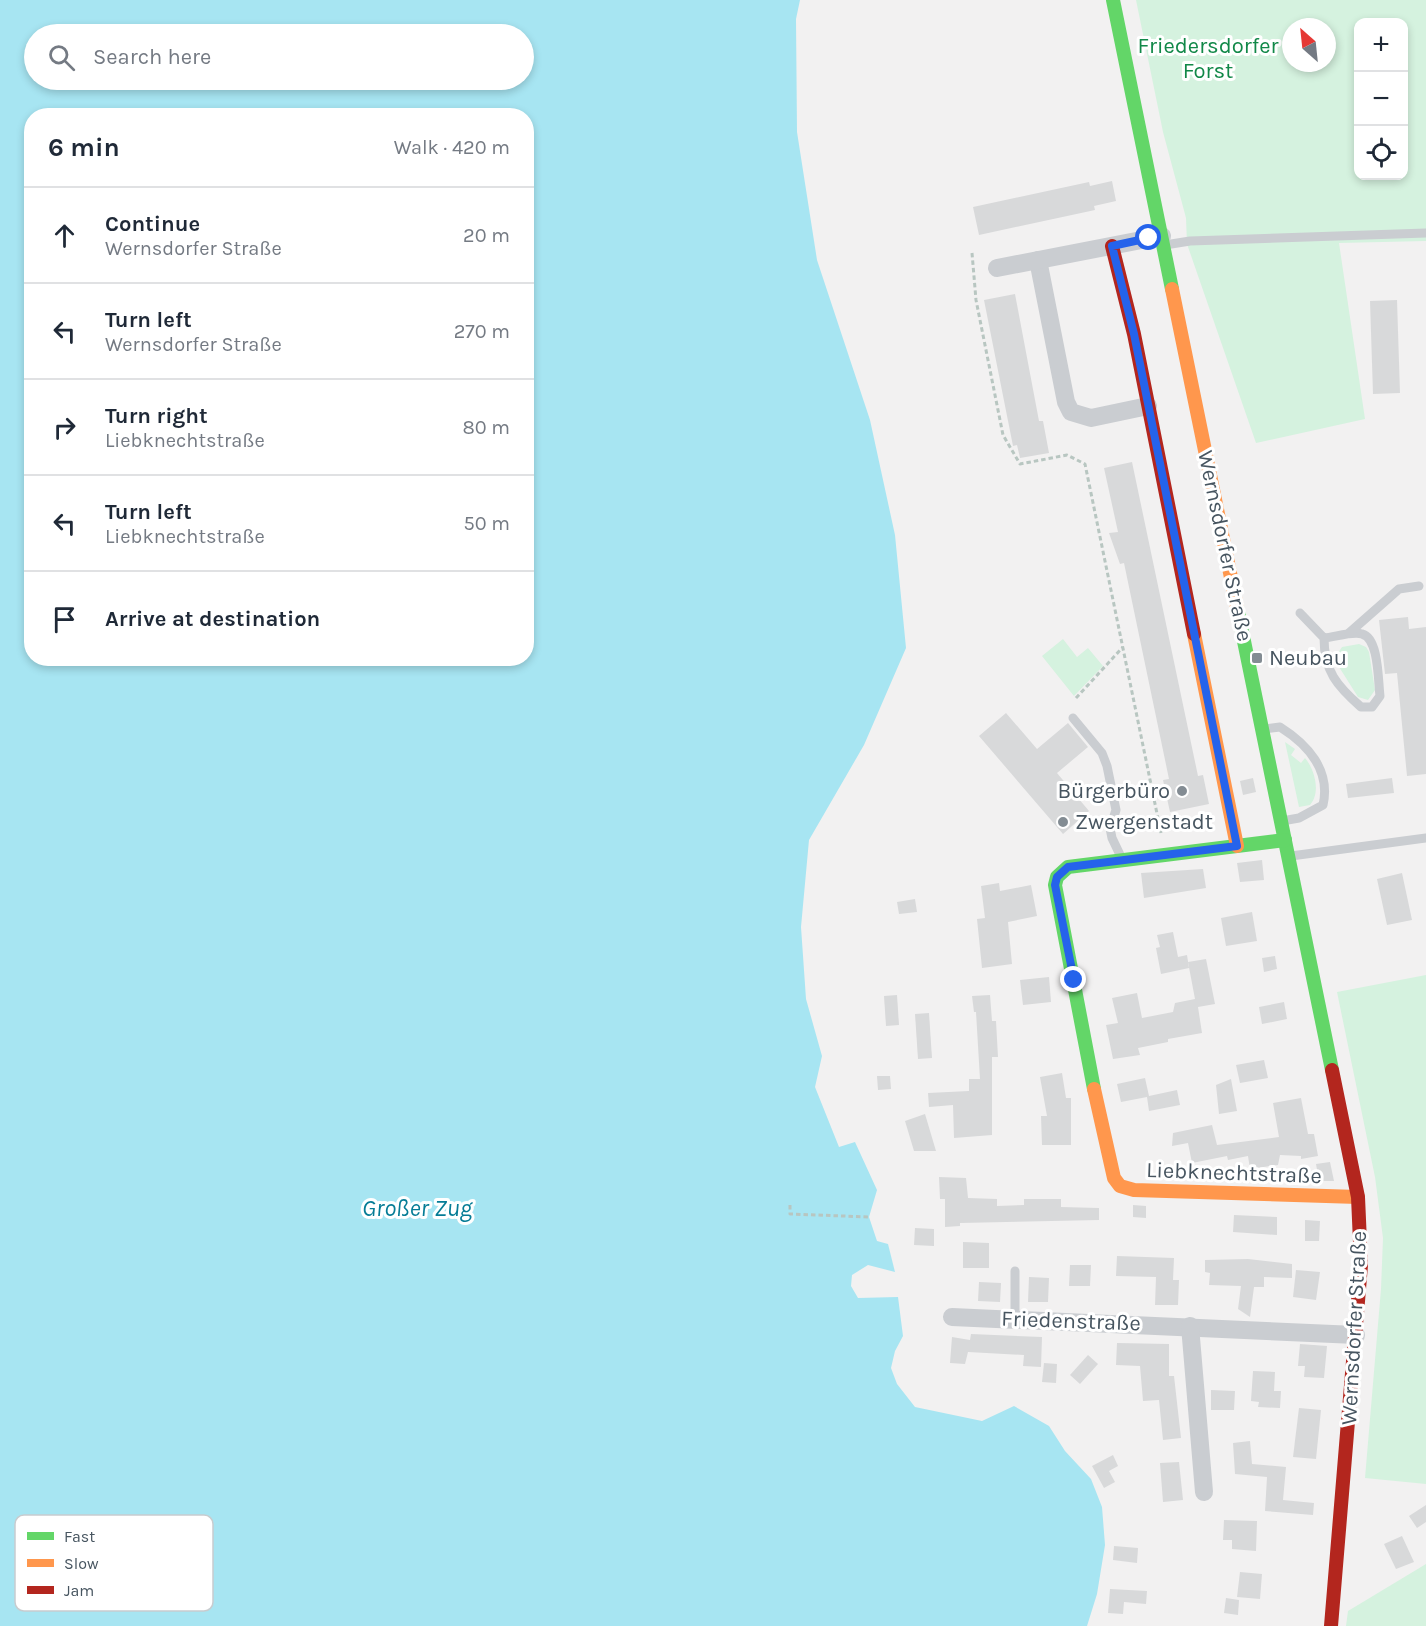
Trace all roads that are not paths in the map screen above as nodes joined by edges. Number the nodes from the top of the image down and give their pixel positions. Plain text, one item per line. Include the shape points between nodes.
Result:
1 (1113, 0) edge
2 (1426, 233) edge
3 (1163, 240) junction
4 (1112, 246) junction
5 (1038, 260) junction
6 (997, 268) dead end
7 (1148, 406) junction
8 (1419, 586) dead end
9 (1300, 613) dead end
10 (1345, 635) junction
11 (1324, 638) junction
12 (1073, 718) dead end
13 (1263, 729) junction
14 (1282, 821) junction
15 (1426, 838) edge
16 (1285, 840) junction
17 (1237, 846) junction
18 (1289, 856) junction
19 (1122, 859) junction
20 (1358, 1197) junction
21 (1015, 1271) dead end
22 (952, 1317) dead end
23 (1015, 1319) junction
24 (1190, 1326) junction
25 (1356, 1335) junction
26 (1204, 1492) dead end
27 (1331, 1626) edge

1 - 3 main road, Wernsdorfer Straße via 1120,52
2 - 3 lane
3 - 4 street
3 - 13 main road, Wernsdorfer Straße
4 - 5 street
4 - 7 main road, Wernsdorfer Straße
5 - 6 street
5 - 7 street via 1071,411 1091,418
7 - 17 main road, Wernsdorfer Straße
8 - 10 lane via 1399,589
9 - 11 lane
10 - 11 lane
10 - 11 lane via 1361,633 1374,646 1380,696 1368,708 1352,699 1332,675 1325,661
12 - 19 lane via 1102,753 1107,766 1116,810 1110,828
13 - 14 main road, Wernsdorfer Straße
13 - 14 lane via 1280,727 1305,745 1320,770 1326,792 1323,805
14 - 16 main road, Wernsdorfer Straße
15 - 18 lane
16 - 17 main road, Liebknechtstraße
16 - 18 main road, Wernsdorfer Straße
17 - 19 main road, Liebknechtstraße
18 - 20 main road, Wernsdorfer Straße
19 - 20 main road, Liebknechtstraße via 1068,867 1057,877 1055,885 1114,1178 1120,1186 1134,1190
20 - 25 main road, Wernsdorfer Straße via 1362,1235
21 - 23 lane
22 - 23 street, Friedenstraße
23 - 24 street, Friedenstraße
24 - 25 street, Friedenstraße
24 - 26 street
25 - 27 main road, Wernsdorfer Straße

